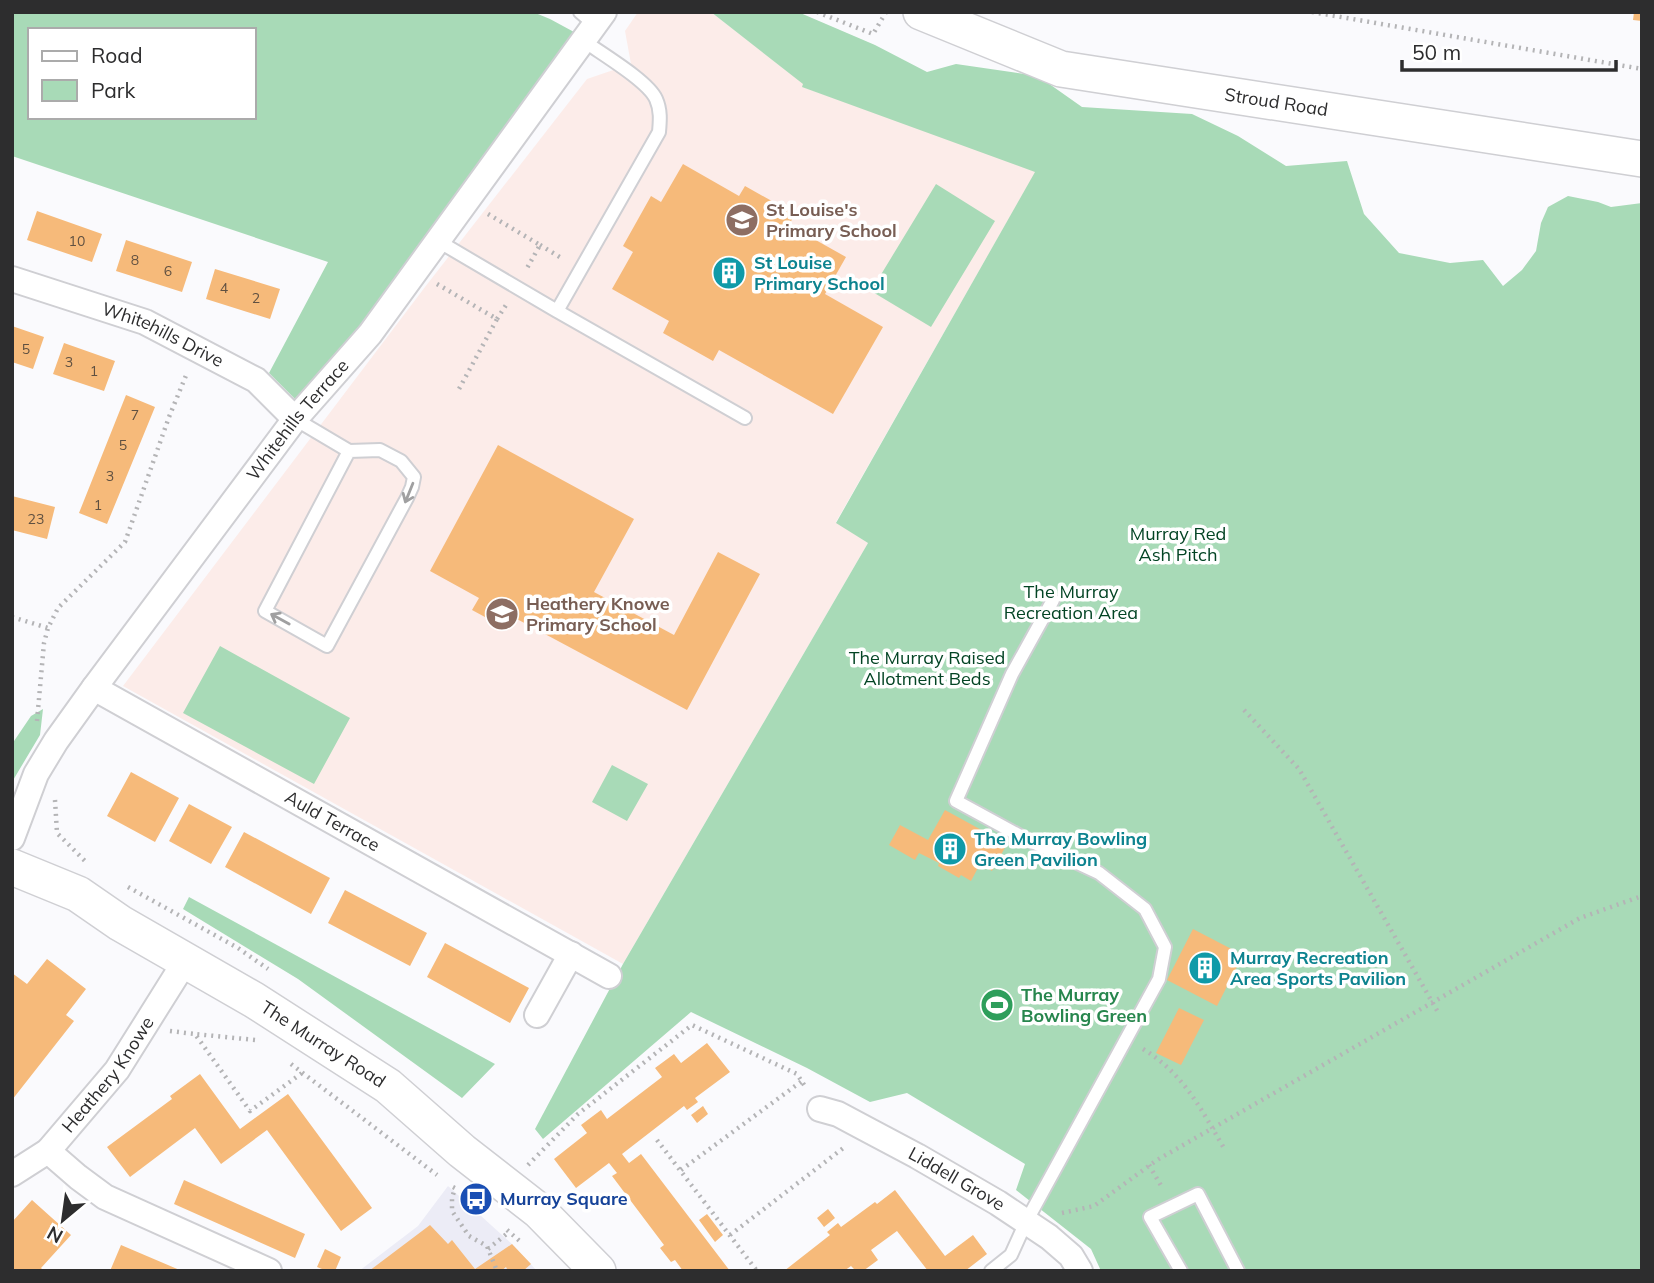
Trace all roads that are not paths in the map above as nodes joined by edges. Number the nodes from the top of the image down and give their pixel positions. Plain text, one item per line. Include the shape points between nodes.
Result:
1 (921, 12) edge
2 (591, 22) edge
3 (1642, 159) edge
4 (438, 241) junction
5 (12, 279) edge
6 (557, 311) junction
7 (745, 418) dead end
8 (295, 419) junction
9 (349, 451) junction
10 (1053, 600) dead end
11 (94, 688) junction
12 (12, 838) edge
13 (12, 867) edge
14 (570, 954) junction
15 (186, 960) junction
16 (609, 976) dead end
17 (537, 1015) dead end
18 (820, 1109) road end
19 (48, 1151) junction
20 (12, 1174) edge
21 (1026, 1222) junction
22 (269, 1271) edge
23 (598, 1271) edge
24 (991, 1271) edge
25 (1080, 1271) edge
26 (1181, 1271) edge
27 (1238, 1271) edge

1 - 3 street, Stroud Road via 1061,69
2 - 4 street, Whitehills Terrace
2 - 6 lane via 656,99 661,116 659,132
4 - 6 lane
4 - 8 street, Whitehills Terrace via 370,334
5 - 8 street, Whitehills Drive via 145,322 256,380
6 - 7 lane
8 - 9 lane
8 - 11 street, Whitehills Terrace
9 -> 9 lane via 380,450 401,461 414,477 327,646 265,611
10 - 21 lane via 1012,674 956,801 1099,873 1145,909 1165,947 1159,979
11 - 12 street, Whitehills Terrace via 36,774
11 - 14 street, Auld Terrace
13 - 15 street, The Murray Road via 78,894
14 - 16 street, Auld Terrace
14 - 17 street
15 - 19 street, Heathery Knowe via 117,1070
15 - 23 street, The Murray Road via 388,1086 539,1212
18 - 21 street, Liddell Grove via 917,1156
19 - 20 street, Heathery Knowe
19 - 22 street via 104,1197
21 - 24 lane via 1011,1255
21 - 25 street, Liddell Grove via 1071,1256
26 - 27 lane via 1150,1217 1198,1194

